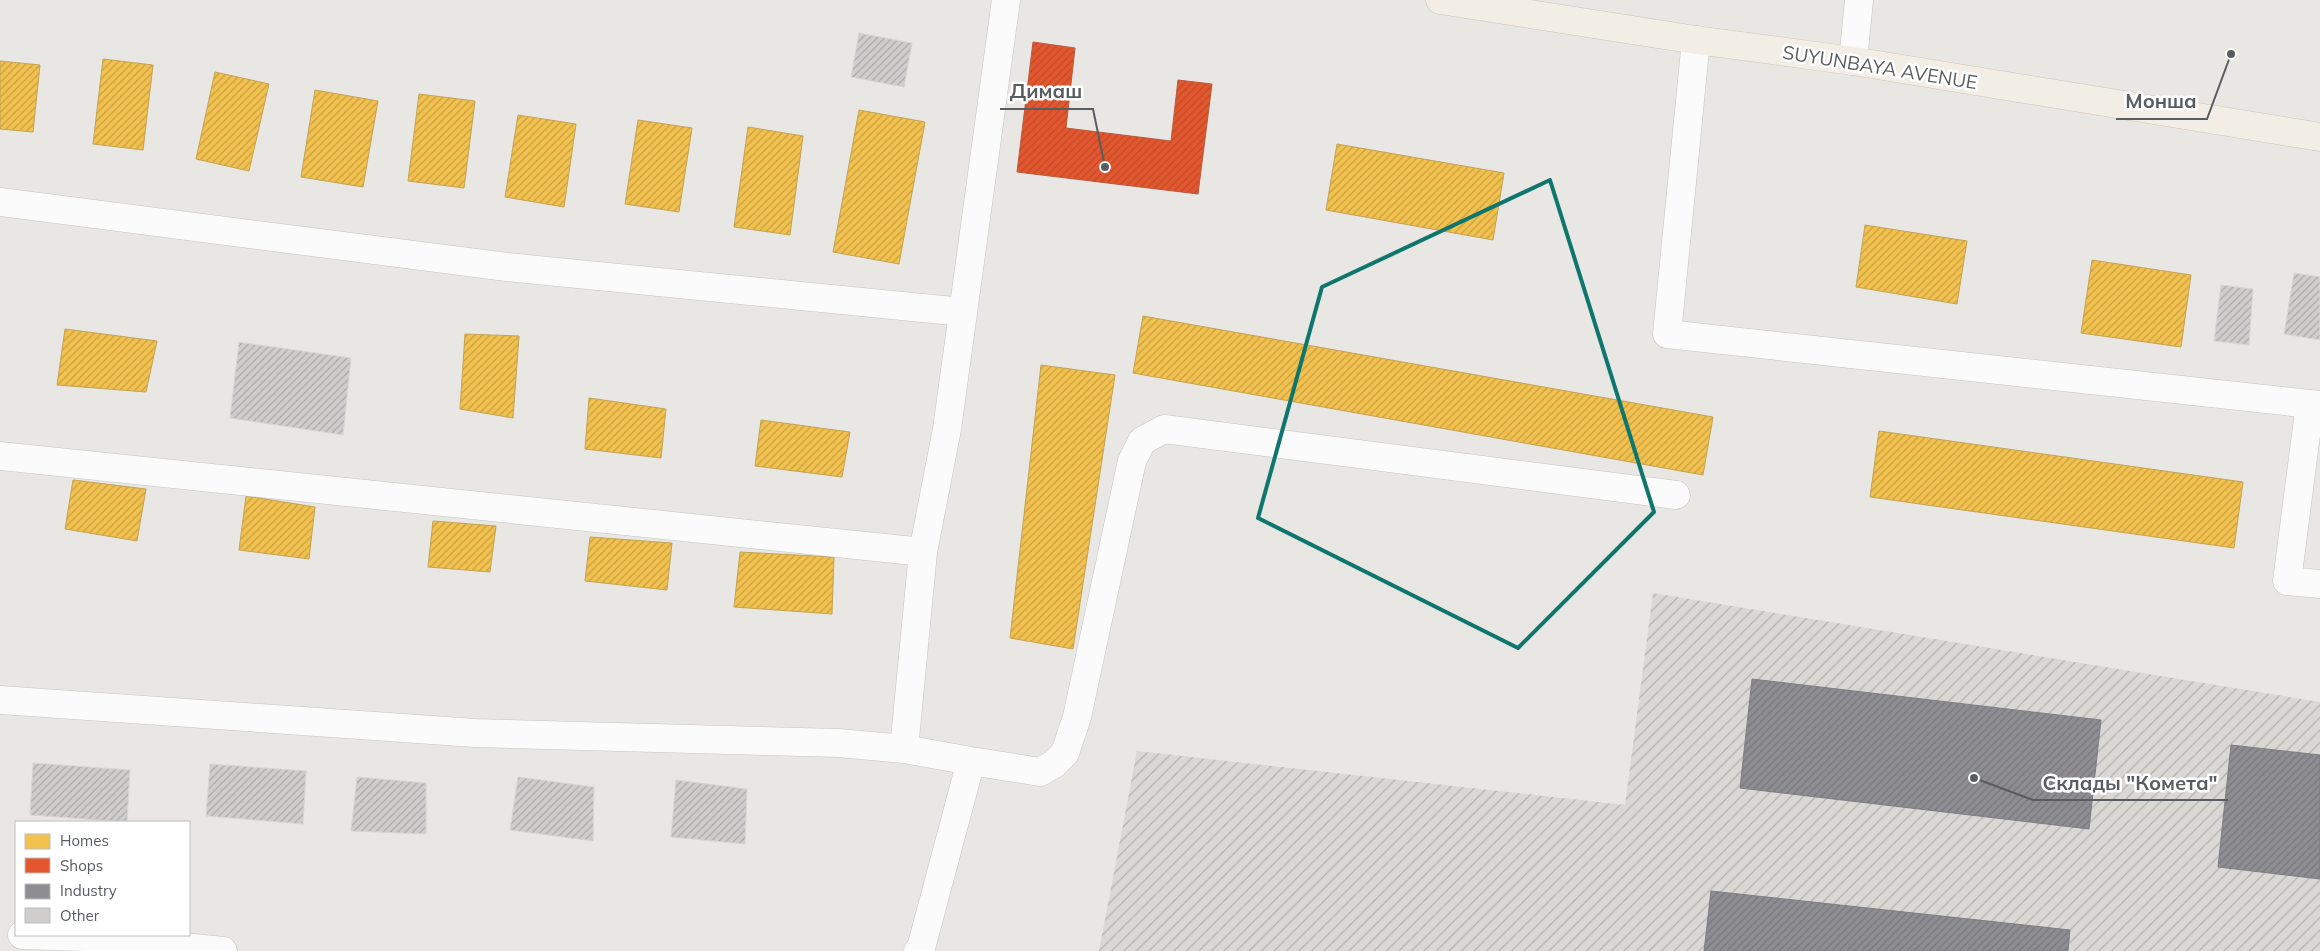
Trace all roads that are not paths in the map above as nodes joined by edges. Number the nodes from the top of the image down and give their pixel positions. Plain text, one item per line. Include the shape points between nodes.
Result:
1 (1006, 0) edge
2 (1440, 0) edge
3 (1859, 0) edge
4 (1696, 40) junction
5 (1854, 61) junction
6 (2320, 137) edge
7 (0, 202) edge
8 (963, 312) junction
9 (2315, 405) edge
10 (0, 456) edge
11 (1676, 495) dead end
12 (923, 552) junction
13 (2320, 584) edge
14 (0, 700) edge
15 (904, 749) junction
16 (971, 761) junction
17 (0, 934) edge
18 (15, 934) edge
19 (53, 936) edge
20 (224, 951) edge
21 (918, 951) edge

1 - 8 street
2 - 4 main road, SUYUNBAYA AVENUE
3 - 5 street
4 - 5 main road, SUYUNBAYA AVENUE
4 - 9 street via 1667,334
5 - 6 main road, SUYUNBAYA AVENUE
7 - 8 street via 507,267
8 - 12 street via 947,428
9 - 13 street via 2287,581
10 - 12 street
11 - 16 street via 1164,429 1142,441 1132,460 1076,717 1065,754 1040,772
12 - 15 street
14 - 15 street via 474,733 822,742
15 - 16 street
16 - 21 street
17 - 18 street
19 - 20 street

